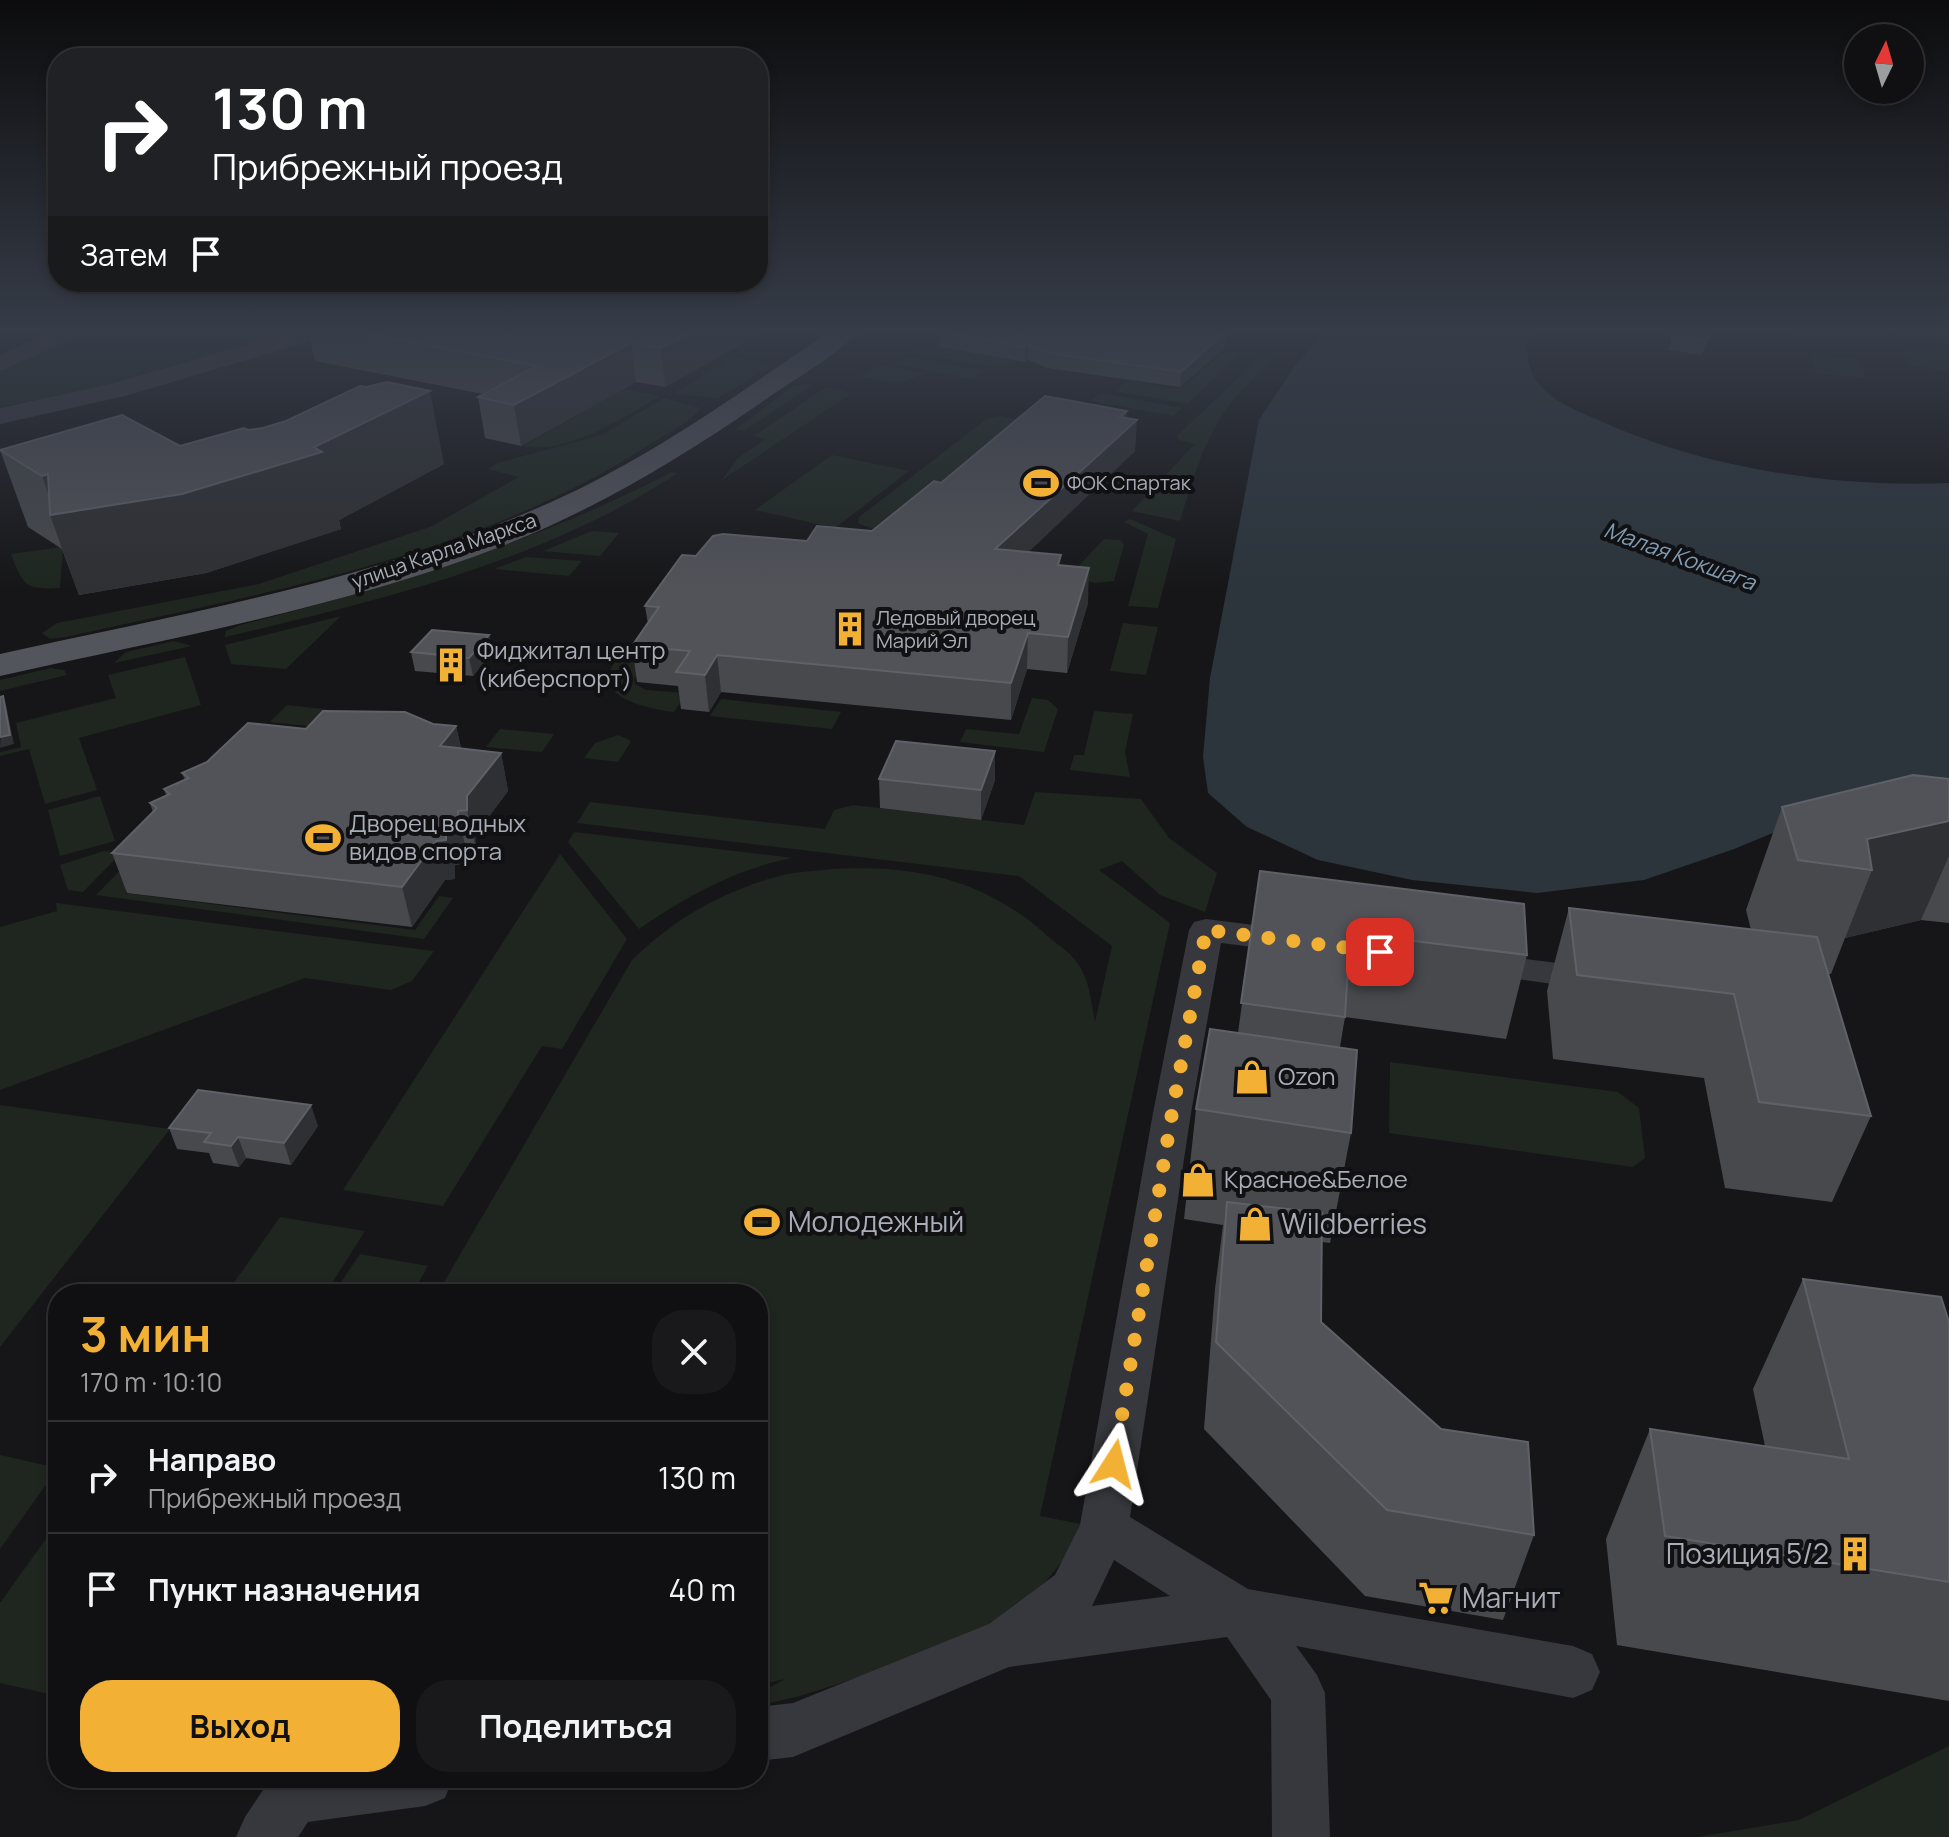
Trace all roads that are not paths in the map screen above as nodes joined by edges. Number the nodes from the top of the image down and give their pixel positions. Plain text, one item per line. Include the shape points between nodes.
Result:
1 (716, 418) edge
2 (0, 665) edge
3 (1328, 946) edge
4 (1449, 961) edge
5 (1630, 983) edge
6 (1104, 1527) junction
7 (1239, 1611) junction
8 (1008, 1642) junction
9 (1573, 1672) dead end
10 (768, 1733) edge
11 (387, 1788) edge
12 (279, 1816) edge
13 (1301, 1837) edge

1 - 2 main road, улица Карла Маркса via 601,490 513,529 296,598
3 - 6 street via 1206,930
4 - 5 street
6 - 7 street
6 - 8 street via 1073,1592
7 - 8 street
7 - 9 street
7 - 13 street via 1298,1693
8 - 10 street via 793,1730
11 - 12 street

